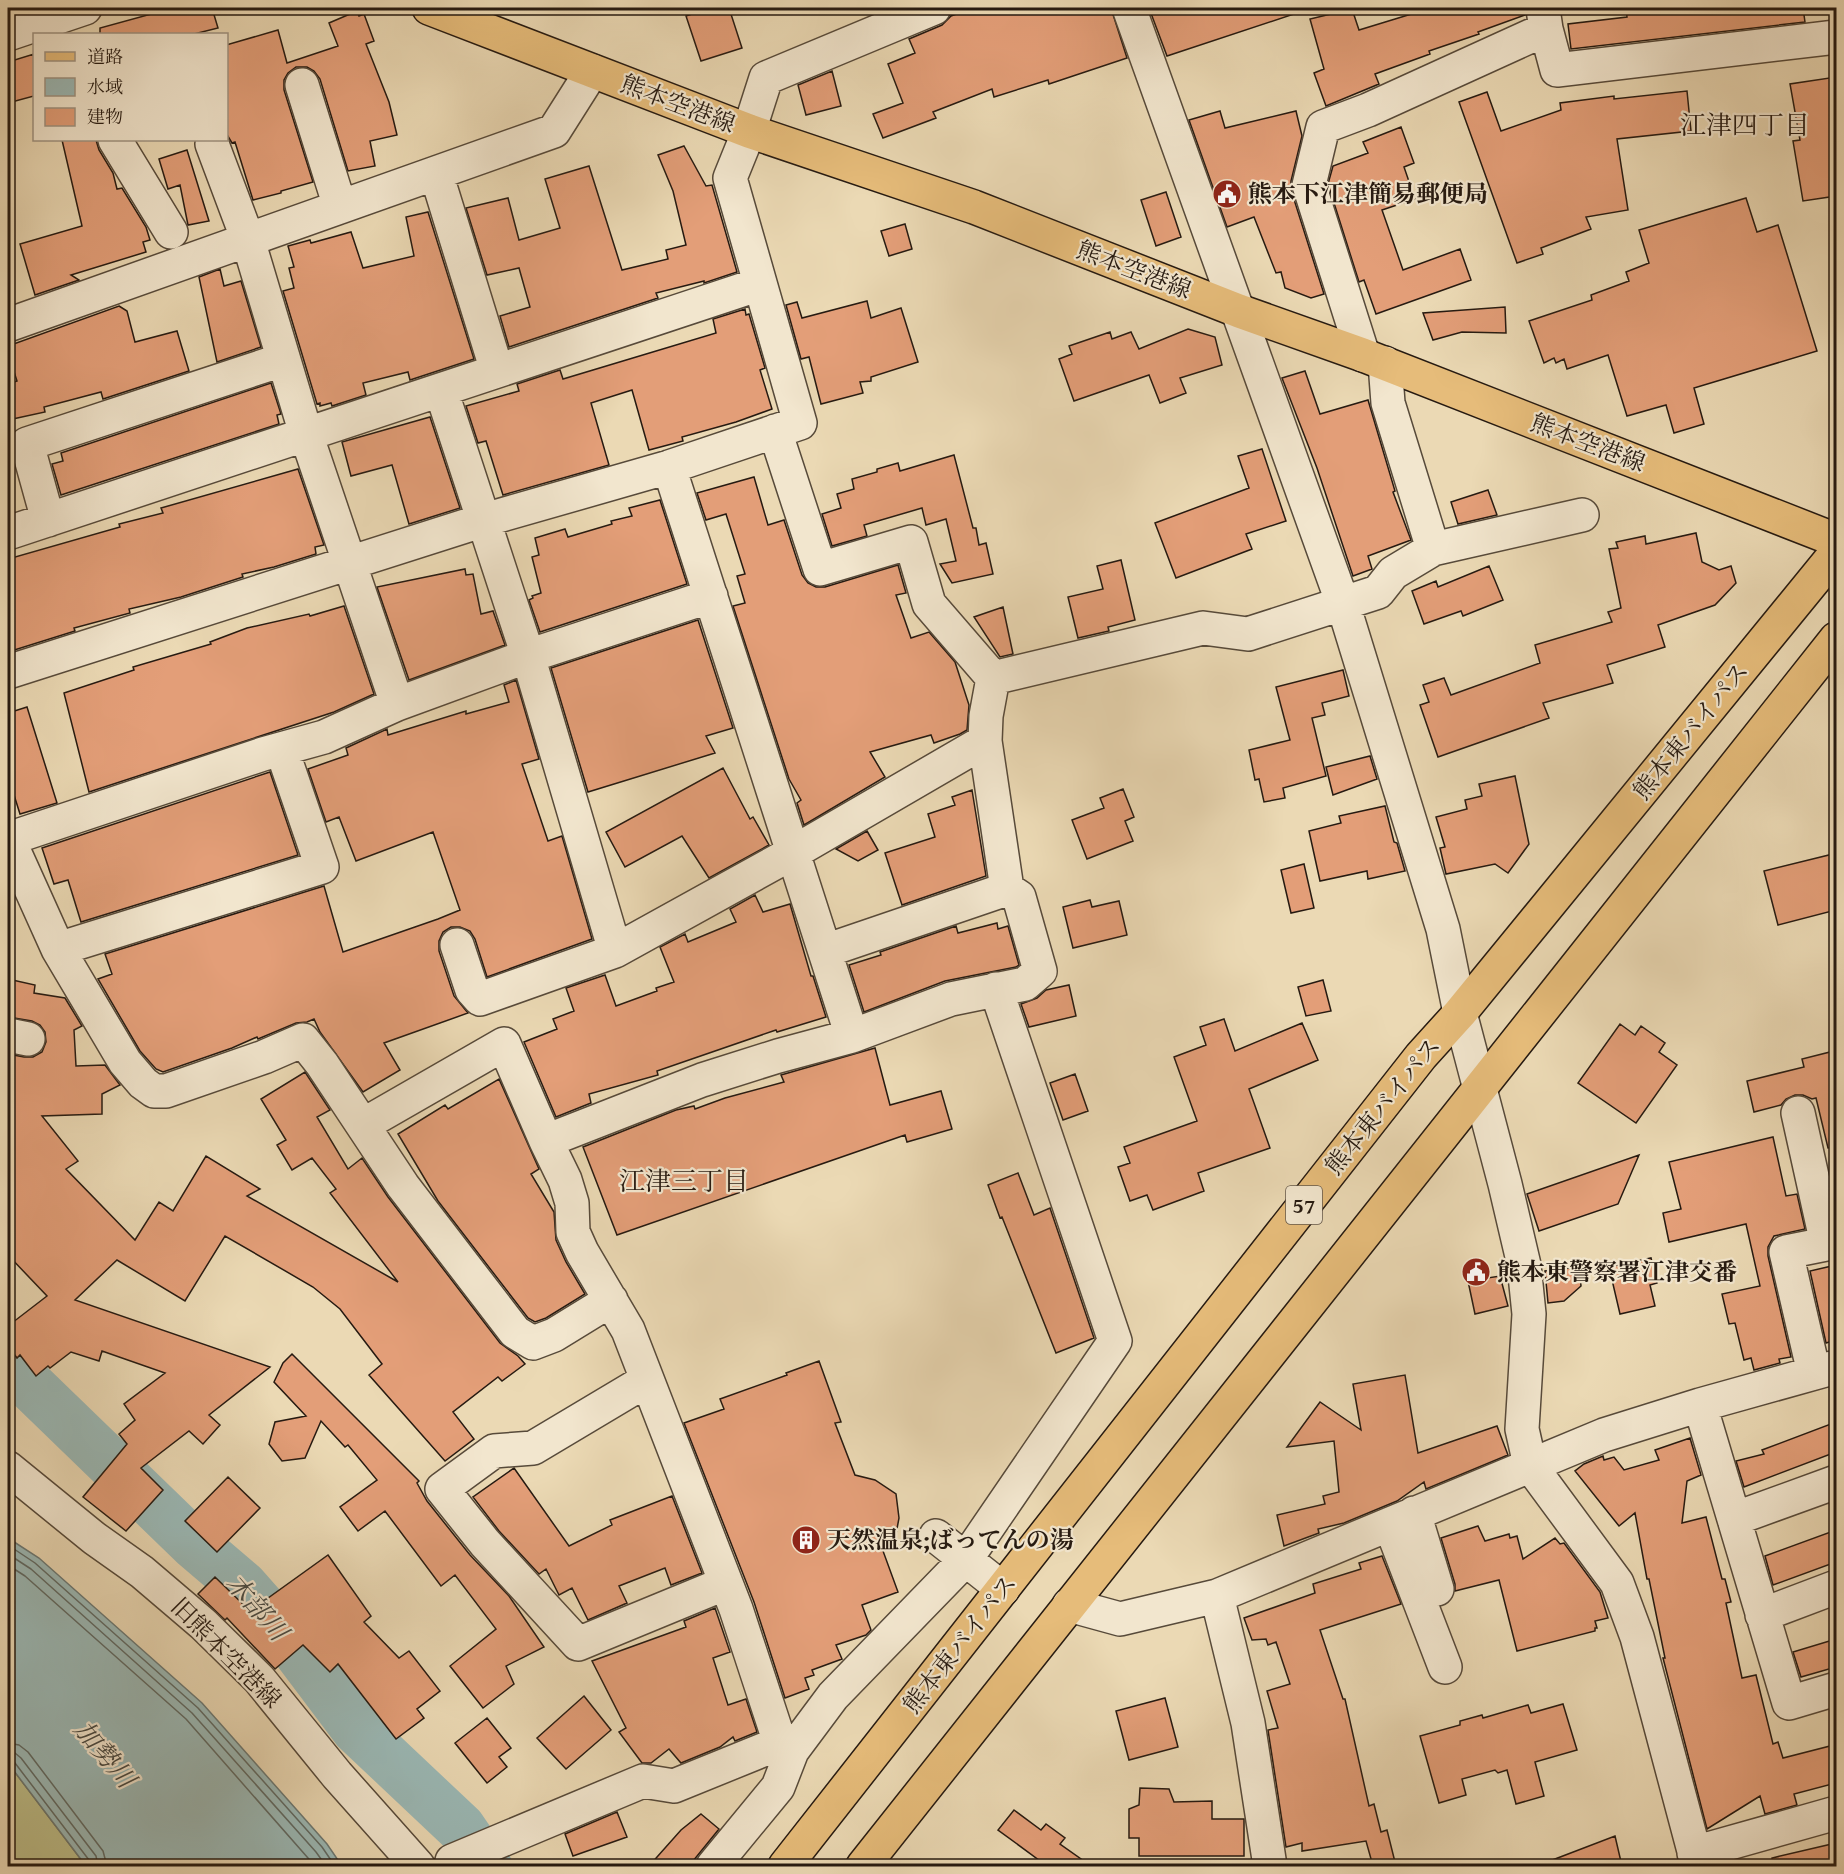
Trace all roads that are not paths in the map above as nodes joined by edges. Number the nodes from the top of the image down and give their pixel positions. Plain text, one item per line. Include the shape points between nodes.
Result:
1 (429, 8) edge
2 (934, 8) edge
3 (1129, 8) edge
4 (79, 18) edge
5 (1544, 18) edge
6 (8, 34) edge
7 (1836, 37) edge
8 (592, 71) junction
9 (302, 85) dead end
10 (749, 131) junction
11 (116, 141) edge
12 (212, 144) dead end
13 (436, 173) junction
14 (340, 207) junction
15 (171, 232) dead end
16 (248, 240) junction
17 (760, 284) junction
18 (1239, 311) junction
19 (8, 325) edge
20 (1374, 359) junction
21 (282, 360) junction
22 (497, 371) junction
23 (441, 390) junction
24 (775, 431) junction
25 (306, 434) junction
26 (669, 467) junction
27 (1582, 515) dead end
28 (48, 520) junction
29 (484, 520) junction
30 (8, 533) edge
31 (1836, 540) edge
32 (1433, 549) junction
33 (1836, 554) edge
34 (350, 563) junction
35 (711, 596) junction
36 (1342, 604) junction
37 (1836, 639) edge
38 (528, 656) junction
39 (8, 672) edge
40 (993, 678) junction
41 (397, 704) junction
42 (985, 741) junction
43 (282, 750) junction
44 (8, 839) edge
45 (794, 852) junction
46 (1007, 889) junction
47 (458, 945) dead end
48 (58, 949) junction
49 (615, 951) junction
50 (825, 951) junction
51 (996, 988) junction
52 (1460, 1013) junction
53 (852, 1036) junction
54 (1479, 1088) junction
55 (1798, 1113) dead end
56 (363, 1125) junction
57 (546, 1141) junction
58 (1832, 1243) edge
59 (611, 1300) junction
60 (1825, 1370) edge
61 (647, 1380) junction
62 (1700, 1405) junction
63 (1530, 1465) junction
64 (8, 1468) edge
65 (1836, 1482) edge
66 (1402, 1518) junction
67 (1734, 1519) junction
68 (936, 1536) dead end
69 (966, 1559) junction
70 (726, 1583) junction
71 (1836, 1587) edge
72 (1003, 1589) junction
73 (1437, 1589) dead end
74 (1217, 1596) junction
75 (1069, 1605) junction
76 (1762, 1614) junction
77 (1445, 1667) dead end
78 (1836, 1689) edge
79 (786, 1747) junction
80 (1836, 1813) edge
81 (1696, 1860) edge
82 (414, 1862) edge
83 (454, 1864) edge
84 (713, 1866) edge
85 (785, 1866) edge
86 (863, 1866) edge
87 (1270, 1866) edge

1 - 8 main road, 熊本空港線
2 - 10 street via 766,78
3 - 18 street
4 - 6 street
5 - 7 street via 1557,70
5 - 20 street via 1368,110 1323,127 1309,185
8 - 10 main road, 熊本空港線
8 - 13 street via 554,132
9 - 14 street
10 - 17 street via 730,178
10 - 18 main road, 熊本空港線 via 974,207
11 - 15 street
12 - 16 street
13 - 14 street
13 - 22 street
14 - 16 street
16 - 19 street
16 - 21 street
17 - 22 street
17 - 24 street via 800,423
18 - 20 main road, 熊本空港線
18 - 36 street
20 - 31 main road, 熊本空港線
20 - 32 street
21 - 25 street
21 - 28 street via 27,444
22 - 23 street
23 - 25 street
23 - 29 street
24 - 26 street
24 - 40 street via 820,569 911,542 929,604
25 - 28 street
25 - 34 street
26 - 29 street
26 - 35 street
27 - 32 street
28 - 30 street
29 - 34 street
29 - 38 street
32 - 36 street via 1393,573 1378,592
33 - 52 main road, 熊本東バイパス / 57
34 - 39 street
34 - 41 street
35 - 38 street
35 - 45 street
36 - 40 street via 1248,634 1203,628
36 - 52 street via 1443,928
37 - 54 main road
38 - 41 street
38 - 49 street
40 - 42 street
41 - 43 street via 324,737
42 - 45 street
42 - 46 street
43 - 44 street
43 - 48 street via 322,867
44 - 48 street
45 - 49 street
45 - 50 street
46 - 50 street
46 - 51 street via 1019,897 1040,972 1026,984
47 - 49 street via 472,990 480,999
48 - 56 street via 125,1062 154,1091 166,1091 303,1040
50 - 53 street
51 - 53 street via 951,999
51 - 69 street via 1115,1341
52 - 54 street
52 - 72 main road, 熊本東バイパス / 57 via 1421,1056
53 - 57 street via 702,1080
54 - 63 street via 1524,1265 1529,1314 1522,1429
54 - 75 main road
55 - 58 street
56 - 57 street via 504,1044
56 - 59 street via 403,1186 515,1332 533,1343 554,1335
57 - 59 street via 572,1203 573,1232
58 - 60 street via 1786,1252
59 - 61 street via 628,1330
60 - 62 street
61 - 70 street
61 - 70 street via 533,1448 494,1451 442,1489 485,1543 578,1644
62 - 63 street via 1604,1435
62 - 67 street
63 - 66 street
63 - 81 street via 1617,1583 1637,1636
64 - 82 street, 旧熊本空港線 via 142,1572 259,1679
65 - 67 street
66 - 73 street
66 - 74 street
66 - 77 street
67 - 76 street
68 - 69 street
69 - 72 street
69 - 79 street
70 - 79 street
71 - 76 street
72 - 85 main road, 熊本東バイパス / 57
74 - 75 street via 1120,1619
74 - 87 street via 1248,1723
75 - 86 main road
76 - 78 street via 1789,1703
79 - 83 street via 674,1786 643,1780 496,1841
79 - 84 street via 778,1787
80 - 81 street
82 - 83 street

